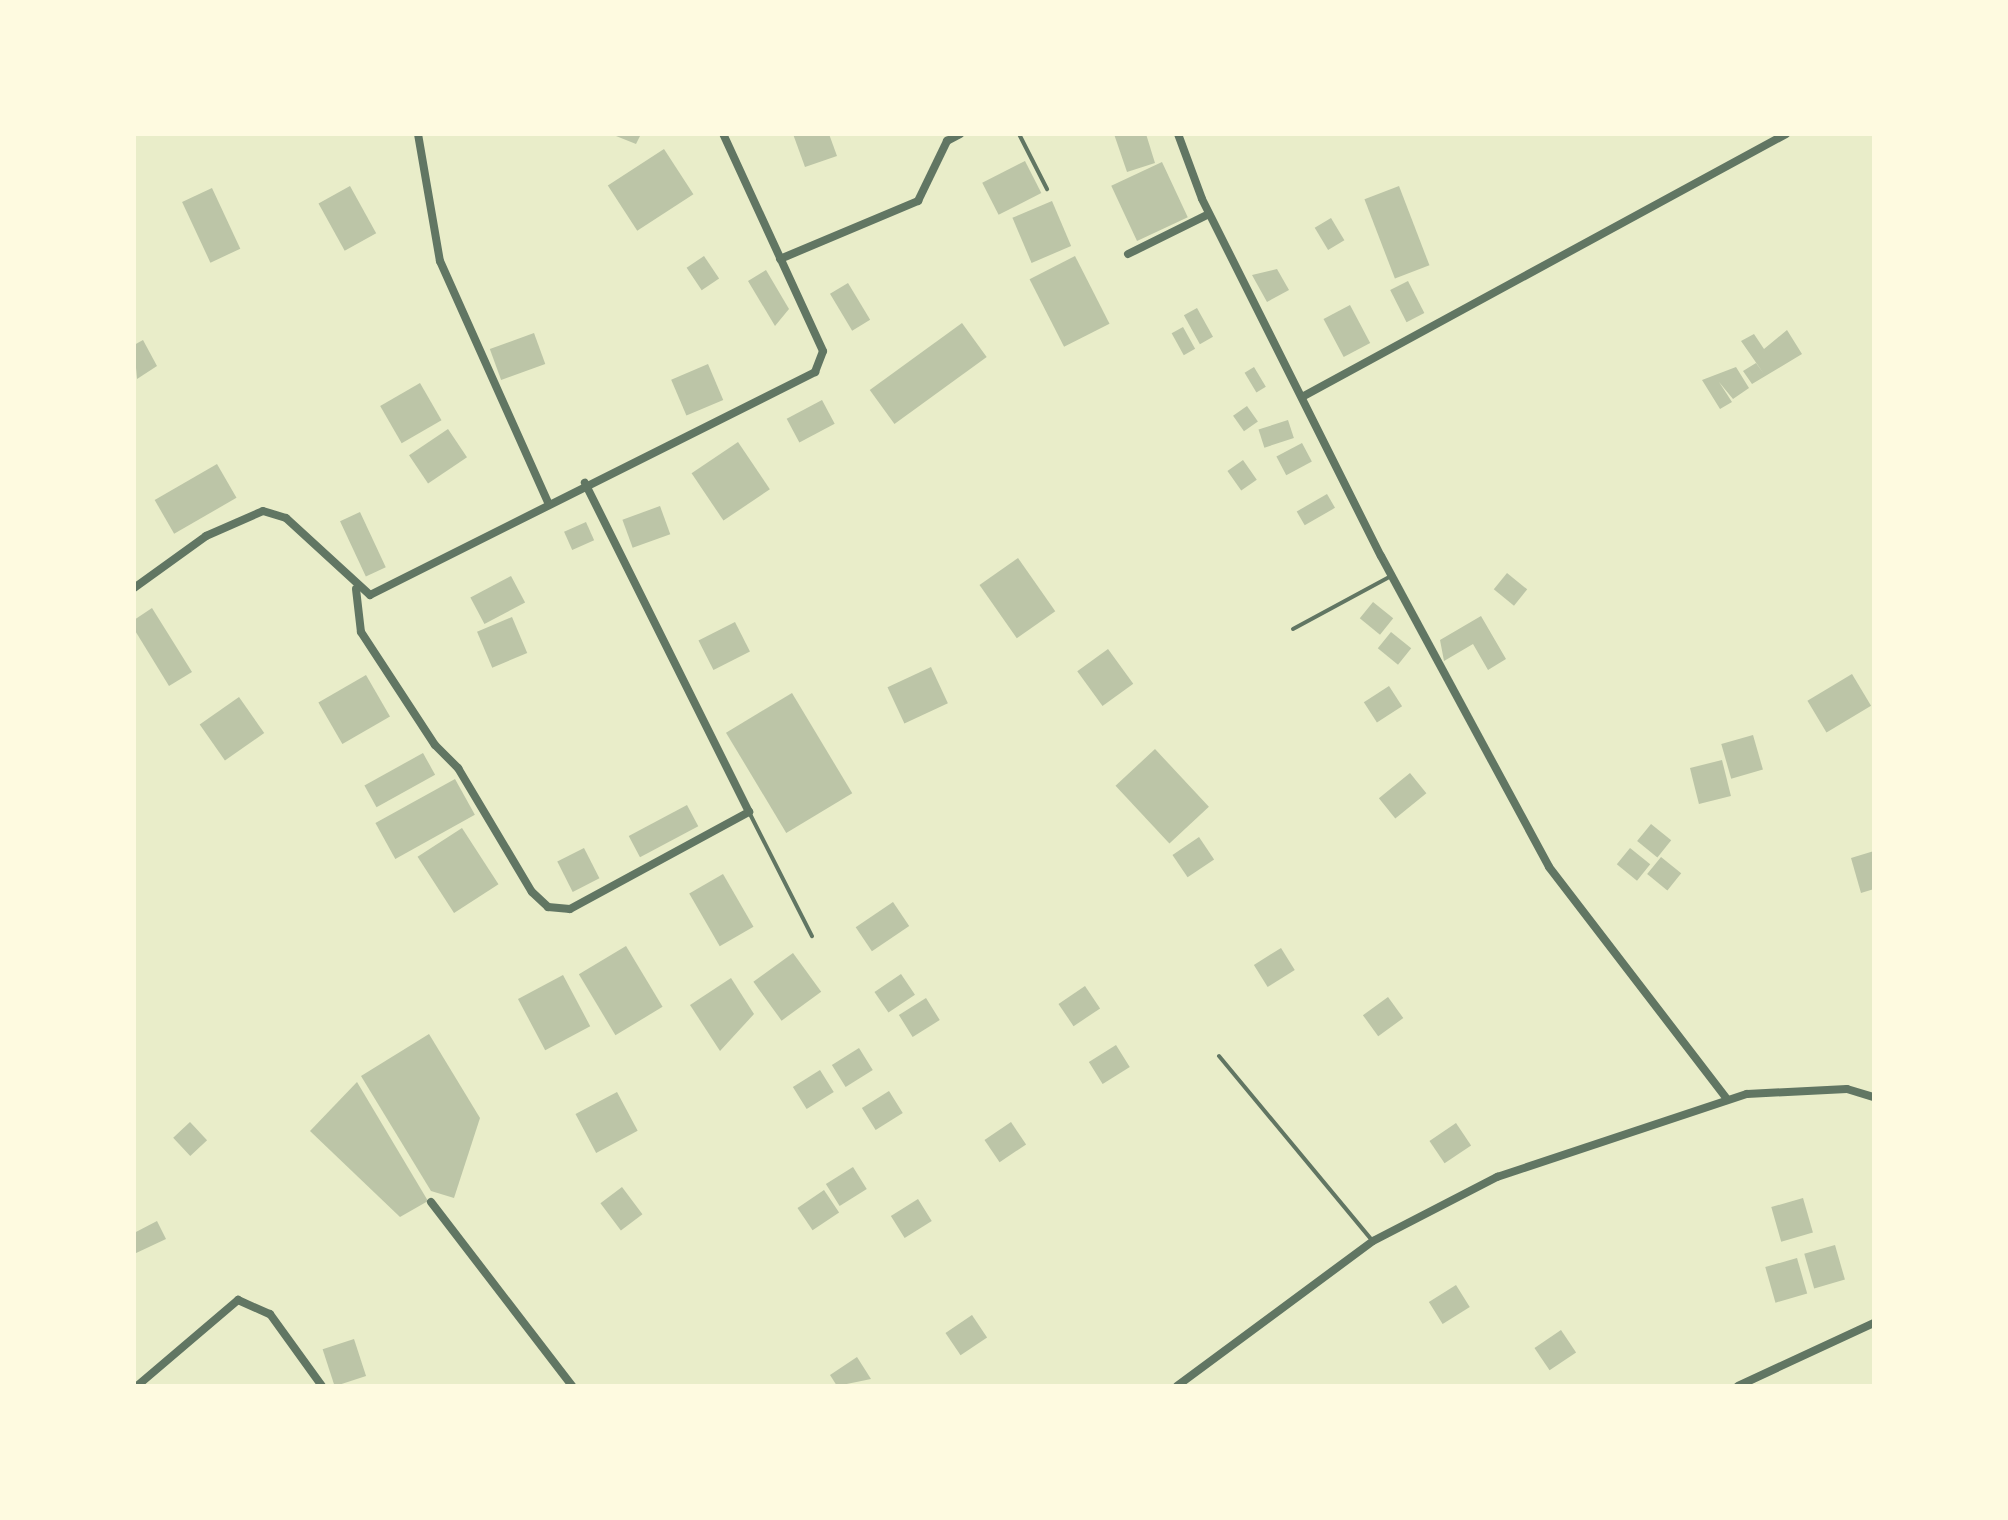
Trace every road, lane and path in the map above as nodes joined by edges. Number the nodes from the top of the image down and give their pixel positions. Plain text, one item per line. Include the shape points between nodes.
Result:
1 (418, 134) edge
2 (723, 134) edge
3 (960, 134) edge
4 (1019, 134) edge
5 (1178, 134) edge
6 (1786, 134) edge
7 (1047, 189) dead end
8 (1209, 214) junction
9 (1128, 254) dead end
10 (780, 259) junction
11 (1302, 397) junction
12 (585, 483) junction
13 (548, 502) junction
14 (1391, 576) junction
15 (134, 588) edge
16 (356, 589) junction
17 (1293, 629) dead end
18 (749, 812) junction
19 (812, 936) dead end
20 (1219, 1056) dead end
21 (1874, 1097) edge
22 (1726, 1098) junction
23 (431, 1202) dead end
24 (1373, 1241) junction
25 (1874, 1323) edge
26 (137, 1386) edge
27 (322, 1386) edge
28 (572, 1386) edge
29 (1177, 1386) edge
30 (1738, 1386) edge

1 - 13 street via 440,261
2 - 10 street
3 - 10 street via 947,141 918,201
4 - 7 lane
5 - 8 street
6 - 11 street
8 - 9 street
8 - 11 street
10 - 12 street via 823,351 815,372
11 - 14 street
12 - 13 street
12 - 18 street
13 - 16 street via 370,595
14 - 17 lane
14 - 22 street via 1549,867
15 - 16 street via 206,536 263,511 286,518
16 - 18 street via 361,632 548,907 570,909
18 - 19 lane
20 - 24 lane
21 - 22 street via 1847,1089
22 - 24 street via 1511,1171
23 - 28 street
24 - 29 street
25 - 30 street
26 - 27 street via 238,1300 270,1314

